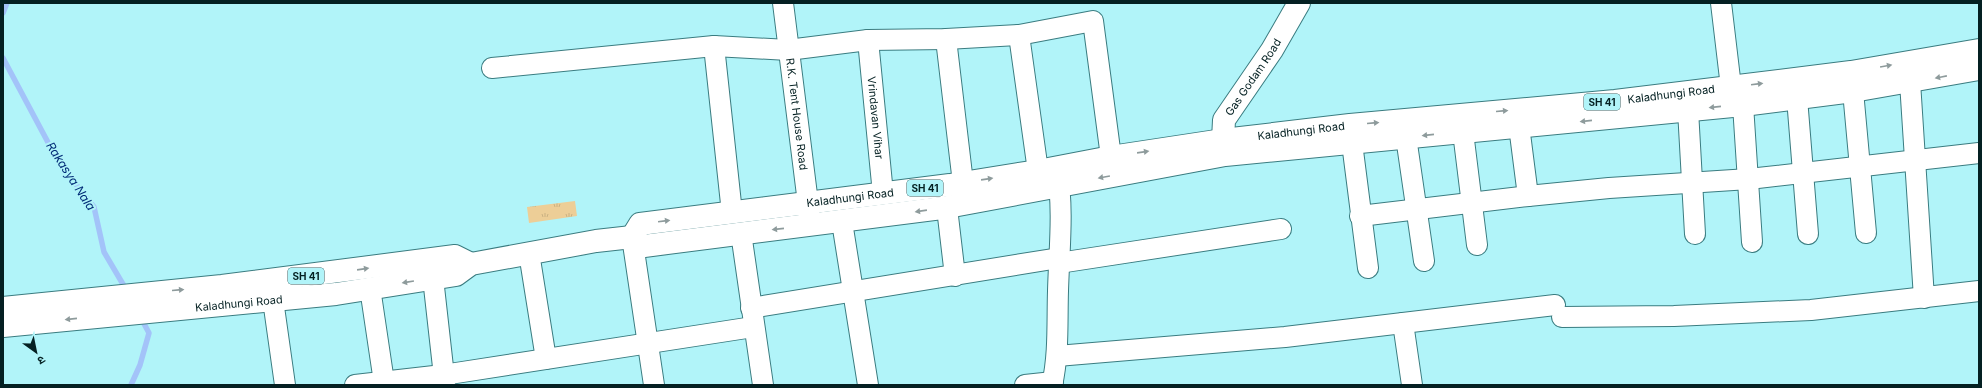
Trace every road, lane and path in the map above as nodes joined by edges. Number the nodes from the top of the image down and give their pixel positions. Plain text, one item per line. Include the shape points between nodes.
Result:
1 (783, 3) edge
2 (1299, 3) edge
3 (1721, 3) edge
4 (1019, 35) junction
5 (868, 40) junction
6 (946, 40) junction
7 (714, 46) junction
8 (788, 50) junction
9 (1979, 50) edge
10 (492, 68) dead end
11 (1979, 69) edge
12 (1910, 82) junction
13 (1731, 87) junction
14 (1854, 91) junction
15 (1797, 98) junction
16 (1743, 105) junction
17 (1688, 110) junction
18 (1545, 116) junction
19 (1519, 126) junction
20 (1463, 132) junction
21 (1351, 134) junction
22 (1406, 137) junction
23 (1224, 148) junction
24 (1979, 152) edge
25 (1111, 157) junction
26 (1915, 160) junction
27 (1860, 166) junction
28 (1804, 172) junction
29 (1051, 175) junction
30 (1748, 179) junction
31 (1692, 182) junction
32 (963, 183) junction
33 (883, 194) junction
34 (1528, 196) junction
35 (1472, 202) junction
36 (807, 203) junction
37 (947, 208) junction
38 (1417, 209) junction
39 (732, 213) junction
40 (1360, 216) junction
41 (842, 222) junction
42 (810, 226) junction
43 (1281, 229) dead end
44 (741, 233) junction
45 (1866, 233) dead end
46 (1695, 234) dead end
47 (1808, 234) dead end
48 (632, 237) junction
49 (1752, 242) dead end
50 (1477, 245) dead end
51 (529, 253) junction
52 (1059, 261) junction
53 (1424, 261) dead end
54 (471, 264) junction
55 (1368, 268) dead end
56 (956, 276) junction
57 (432, 278) junction
58 (334, 283) junction
59 (370, 288) junction
60 (854, 291) junction
61 (1979, 291) edge
62 (1924, 298) junction
63 (273, 300) junction
64 (142, 302) junction
65 (109, 306) junction
66 (3, 308) edge
67 (752, 318) junction
68 (1403, 322) junction
69 (3, 326) edge
70 (648, 343) junction
71 (1057, 356) junction
72 (546, 359) junction
73 (444, 380) edge
74 (384, 382) junction
75 (1053, 384) edge
76 (285, 385) edge
77 (355, 385) edge
78 (654, 385) edge
79 (763, 385) edge
80 (868, 385) edge
81 (1025, 385) edge
82 (1412, 385) edge

1 - 8 street, R.K. Tent House Road
2 - 23 main road, Gas Godam Road via 1272,50 1224,120
3 - 13 street
4 - 6 street
4 - 25 street via 1093,20
4 - 29 street
5 - 6 street
5 - 8 street
5 - 33 street, Vrindavan Vihar
6 - 32 street
7 - 8 street
7 - 10 street
7 - 39 street
8 - 36 street, R.K. Tent House Road
13 -> 9 main road, Kaladhungi Road / SH 41 via 1850,72
11 -> 12 main road, Kaladhungi Road / SH 41
12 - 14 main road, Kaladhungi Road / SH 41
12 - 26 street
13 - 18 main road, Kaladhungi Road / SH 41 via 1615,101
14 - 15 main road, Kaladhungi Road / SH 41
14 - 27 street
15 - 16 main road, Kaladhungi Road / SH 41
15 - 28 street
16 -> 17 main road, Kaladhungi Road / SH 41
16 - 30 street
17 -> 18 main road, Kaladhungi Road / SH 41
17 - 31 street
18 - 19 main road, Kaladhungi Road / SH 41
21 -> 18 main road, Kaladhungi Road / SH 41
19 - 20 main road, Kaladhungi Road / SH 41
19 - 34 street
20 -> 22 main road, Kaladhungi Road / SH 41
20 - 35 street
21 - 22 main road, Kaladhungi Road / SH 41
21 - 23 main road, Kaladhungi Road / SH 41
21 - 40 street
22 - 38 street
25 -> 23 main road, Kaladhungi Road / SH 41
23 -> 29 main road, Kaladhungi Road / SH 41
24 - 26 street
25 - 29 main road, Kaladhungi Road / SH 41
26 - 27 street
26 - 62 street
27 - 28 street
27 - 45 street
28 - 30 street
28 - 47 street
32 -> 29 main road, Kaladhungi Road / SH 41
29 - 37 main road, Kaladhungi Road / SH 41
29 - 52 street
30 - 31 street
30 - 49 street
31 - 34 street
31 - 46 street
32 - 33 main road, Kaladhungi Road / SH 41
33 - 36 main road, Kaladhungi Road / SH 41
34 - 35 street
35 - 38 street
35 - 50 street
36 - 39 main road, Kaladhungi Road / SH 41
36 - 42 street, R.K. Tent House Road
37 -> 41 main road, Kaladhungi Road / SH 41
37 - 56 street
38 - 40 street
38 - 53 street
48 -> 39 main road, Kaladhungi Road / SH 41 via 640,224
40 - 55 street
41 - 42 main road, Kaladhungi Road / SH 41
41 - 60 street
42 -> 44 main road, Kaladhungi Road / SH 41
43 - 52 street
44 - 48 main road, Kaladhungi Road / SH 41 via 644,246
44 - 67 street
48 - 51 main road, Kaladhungi Road / SH 41
48 - 70 street
51 - 54 main road, Kaladhungi Road / SH 41
51 - 72 street
52 - 56 street
52 - 71 street
54 - 57 main road, Kaladhungi Road / SH 41 via 456,275
58 -> 54 main road, Kaladhungi Road / SH 41 via 455,256
56 - 60 street
57 -> 59 main road, Kaladhungi Road / SH 41
57 - 73 street
58 - 59 main road, Kaladhungi Road / SH 41
58 - 63 main road, Kaladhungi Road / SH 41
64 -> 58 main road, Kaladhungi Road / SH 41
59 - 74 street
60 - 67 street
60 - 80 street
61 - 62 street
62 - 68 street via 1811,310 1674,316 1559,311
63 - 64 main road, Kaladhungi Road / SH 41
63 - 76 street
64 - 65 main road, Kaladhungi Road / SH 41
65 - 66 main road, Kaladhungi Road / SH 41
65 -> 69 main road, Kaladhungi Road / SH 41
67 - 70 street
67 - 79 street
68 - 71 street via 1285,337
68 - 82 street
70 - 72 street
70 - 78 street
71 - 75 street
72 - 73 street
73 - 74 street
74 - 77 street
75 - 81 street

